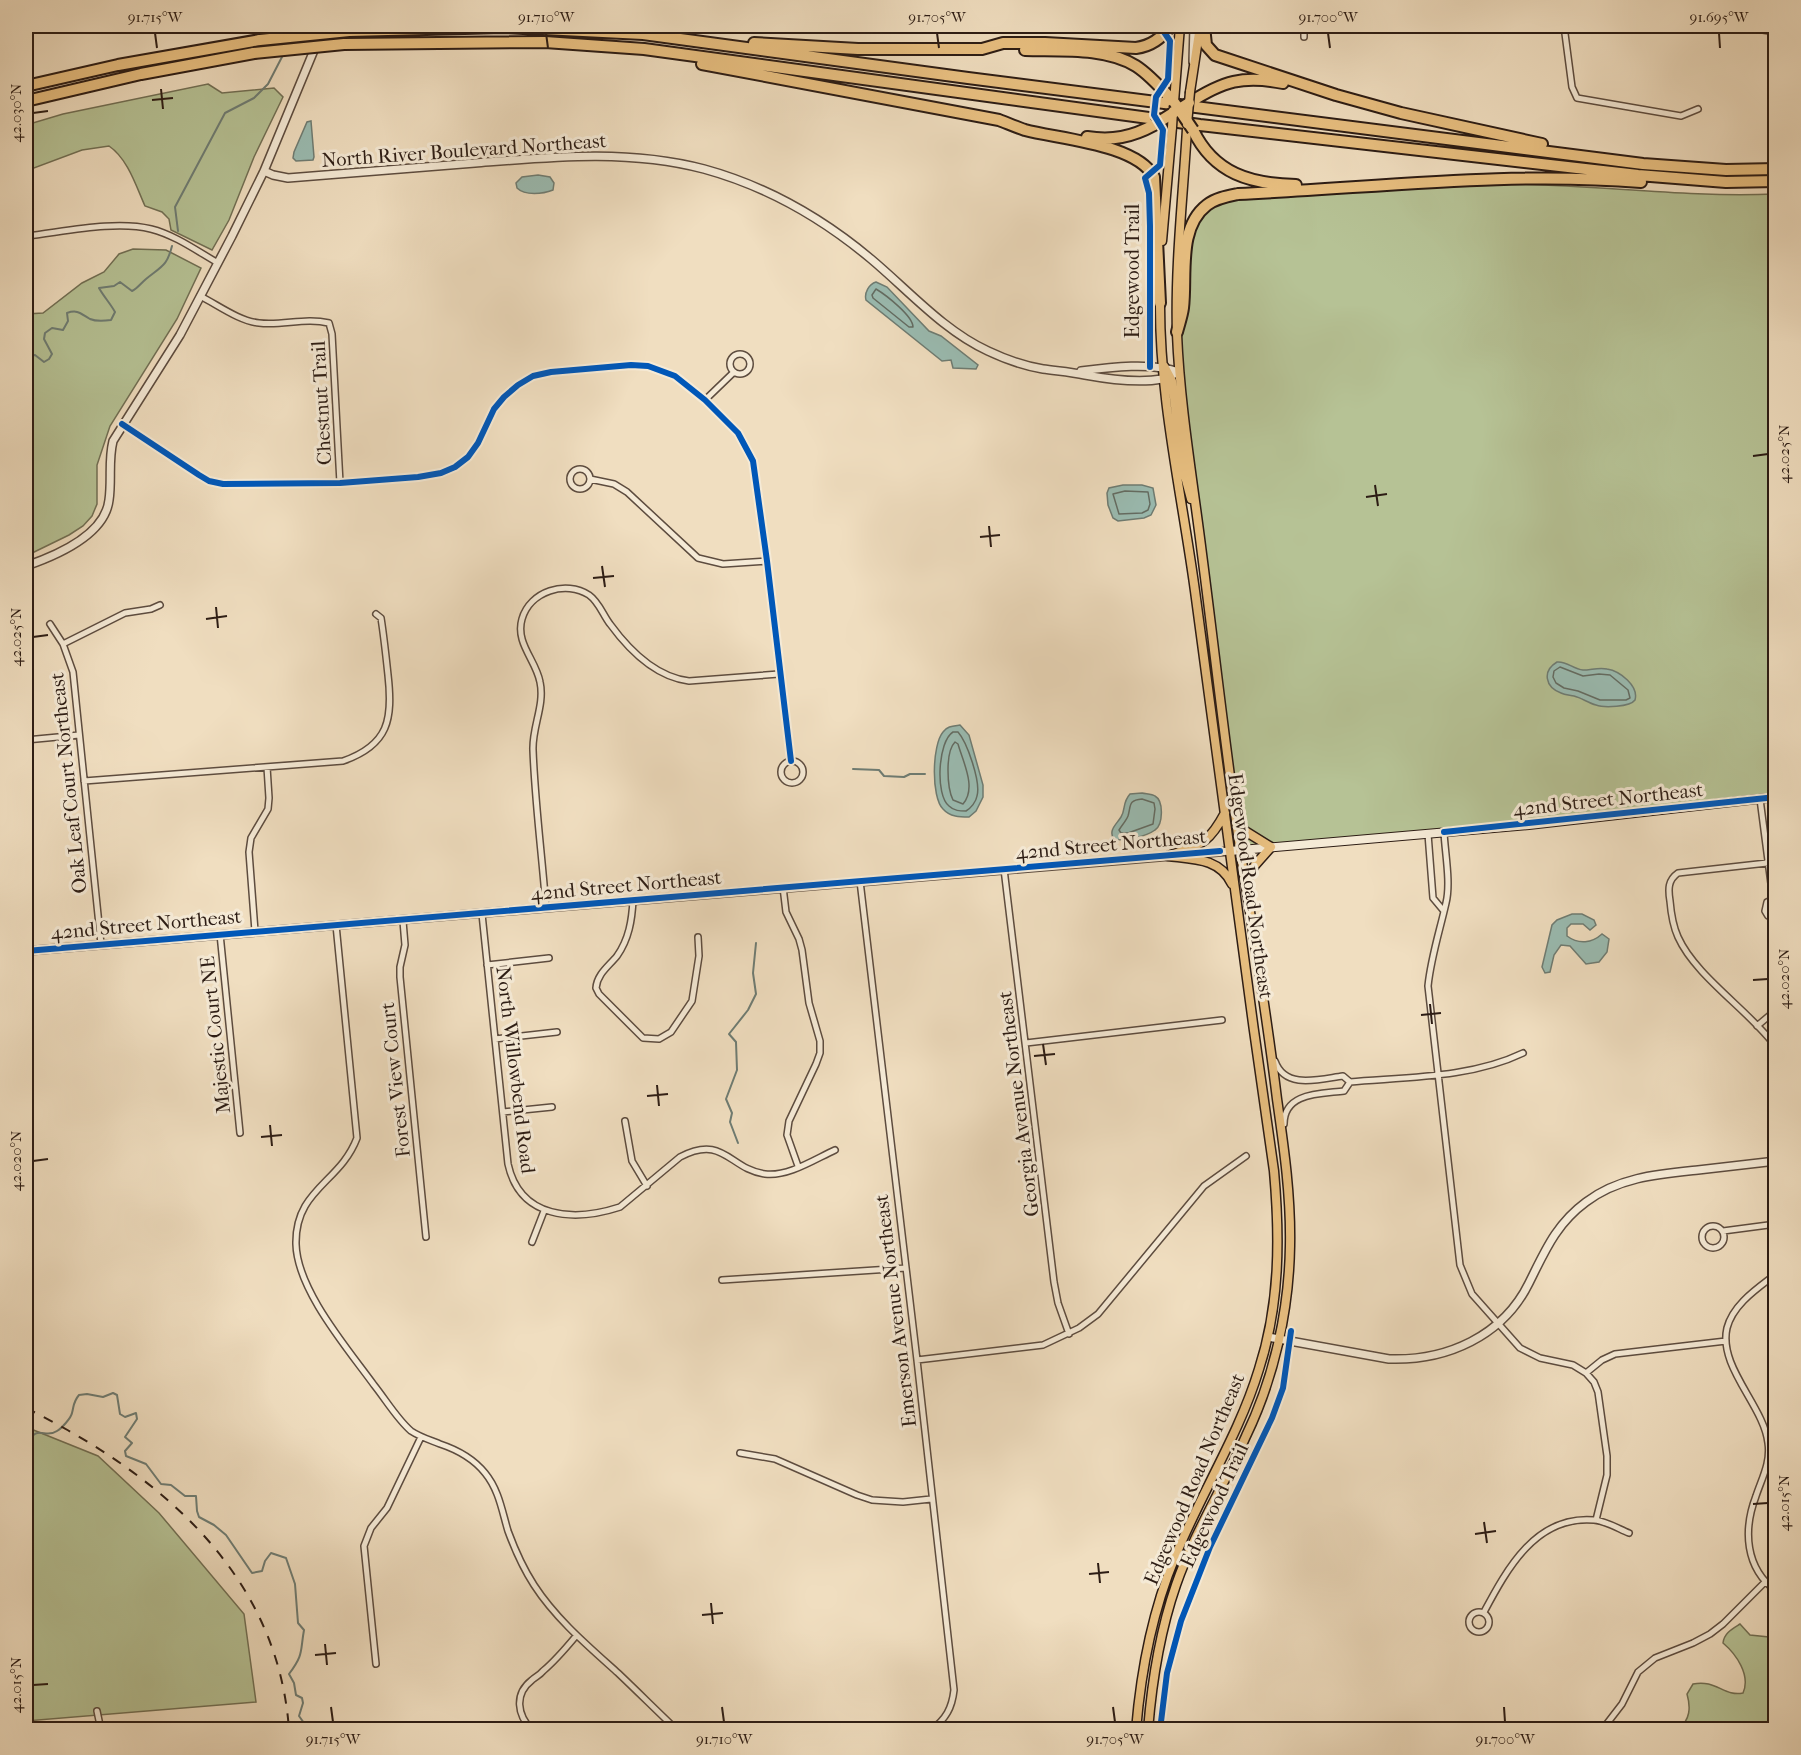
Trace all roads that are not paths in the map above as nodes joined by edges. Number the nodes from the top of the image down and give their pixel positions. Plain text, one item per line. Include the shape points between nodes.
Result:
1 (324, 26) edge
2 (1170, 26) edge
3 (1180, 26) edge
4 (1194, 26) edge
5 (1202, 26) edge
6 (1304, 26) edge
7 (1588, 26) edge
8 (1736, 26) edge
9 (1564, 27) edge
10 (1776, 32) edge
11 (643, 34) junction
12 (1304, 37) dead end
13 (590, 45) junction
14 (982, 48) junction
15 (1194, 70) junction
16 (26, 86) edge
17 (1336, 95) junction
18 (26, 101) edge
19 (1180, 101) junction
20 (1698, 109) dead end
21 (999, 120) junction
22 (1189, 126) junction
23 (1613, 159) junction
24 (1776, 169) edge
25 (264, 171) junction
26 (1414, 183) junction
27 (1776, 183) edge
28 (26, 236) edge
29 (218, 262) junction
30 (200, 296) junction
31 (1160, 303) junction
32 (1177, 332) junction
33 (1164, 366) junction
34 (734, 372) dead end
35 (1075, 372) junction
36 (1172, 375) junction
37 (705, 400) junction
38 (122, 424) junction
39 (590, 479) dead end
40 (340, 483) junction
41 (767, 561) junction
42 (26, 566) edge
43 (160, 605) dead end
44 (376, 614) dead end
45 (50, 624) dead end
46 (63, 644) junction
47 (779, 674) junction
48 (79, 735) junction
49 (26, 740) edge
50 (790, 761) junction
51 (267, 767) junction
52 (84, 781) junction
53 (1776, 797) edge
54 (1761, 799) junction
55 (1225, 813) junction
56 (1237, 822) junction
57 (1444, 832) junction
58 (1428, 834) junction
59 (1271, 847) junction
60 (1240, 849) junction
61 (1230, 851) junction
62 (1168, 856) junction
63 (1776, 862) edge
64 (1768, 863) junction
65 (1004, 869) junction
66 (860, 881) junction
67 (1245, 882) junction
68 (783, 887) junction
69 (1236, 891) junction
70 (1774, 899) edge
71 (633, 900) junction
72 (546, 908) junction
73 (1443, 910) junction
74 (482, 914) junction
75 (1776, 917) edge
76 (403, 921) junction
77 (336, 925) junction
78 (255, 931) junction
79 (220, 934) junction
80 (698, 937) dead end
81 (100, 944) junction
82 (26, 951) edge
83 (549, 958) dead end
84 (487, 965) junction
85 (1776, 1010) edge
86 (1222, 1020) dead end
87 (1757, 1026) junction
88 (556, 1032) dead end
89 (495, 1039) junction
90 (1026, 1043) junction
91 (1270, 1045) junction
92 (1776, 1047) edge
93 (1523, 1053) dead end
94 (1437, 1074) junction
95 (1350, 1082) junction
96 (552, 1107) dead end
97 (503, 1112) junction
98 (625, 1121) dead end
99 (240, 1133) dead end
100 (1283, 1144) junction
101 (835, 1150) dead end
102 (1246, 1156) dead end
103 (1776, 1161) edge
104 (798, 1166) junction
105 (647, 1186) junction
106 (544, 1211) junction
107 (1776, 1224) edge
108 (1723, 1231) junction
109 (426, 1237) dead end
110 (532, 1242) dead end
111 (906, 1268) junction
112 (1776, 1274) edge
113 (722, 1280) dead end
114 (1498, 1325) junction
115 (1069, 1334) junction
116 (1268, 1336) junction
117 (1279, 1339) junction
118 (1726, 1341) junction
119 (917, 1360) junction
120 (1586, 1373) junction
121 (421, 1437) junction
122 (740, 1453) dead end
123 (1212, 1479) junction
124 (932, 1499) junction
125 (1210, 1509) junction
126 (1596, 1520) junction
127 (1629, 1533) dead end
128 (1764, 1583) junction
129 (1776, 1591) edge
130 (1484, 1612) dead end
131 (576, 1636) junction
132 (376, 1664) dead end
133 (97, 1711) dead end
134 (101, 1730) edge
135 (532, 1730) edge
136 (677, 1730) edge
137 (931, 1730) edge
138 (1136, 1730) edge
139 (1148, 1730) edge
140 (1602, 1730) edge

1 - 25 street
2 - 14 highway via 1146,47 1045,43
3 - 19 main road, Edgewood Road Northeast
4 - 15 street
5 - 15 main road, Edgewood Road Northeast
5 - 17 highway via 1206,45 1215,55
6 - 12 street
7 - 9 street
8 - 10 street
9 - 20 street via 1577,98 1681,116
11 - 14 highway via 858,49
11 - 16 highway, bridge via 503,27 349,31 260,40
11 - 23 highway
13 - 18 highway, bridge via 344,44 254,53
13 - 21 highway
13 - 27 highway via 1189,124 1638,175
14 - 19 highway via 1065,51 1123,59
15 - 19 main road, Edgewood Road Northeast
17 - 19 highway via 1251,78 1228,82
17 - 23 highway via 1421,119
19 - 21 highway, bridge via 1154,125 1123,138 1101,139
19 - 22 highway, bridge
19 - 31 main road, Edgewood Road Northeast, bridge via 1172,127
21 - 31 highway via 1118,152 1151,171
22 - 26 highway via 1221,164 1259,182
22 - 32 main road, Edgewood Road Northeast via 1179,243
23 - 24 highway via 1726,170
25 - 29 street
25 - 35 street, North River Boulevard Northeast via 288,178 600,156 648,159 701,169 754,186 817,218 950,327 987,350 1017,363
26 - 27 highway via 1503,178 1703,186
26 - 32 highway via 1238,194 1207,205 1191,227
28 - 29 street via 136,226 169,236
29 - 30 street
30 - 38 street via 180,335
30 - 40 street, Chestnut Trail via 258,323 314,319 329,323
31 - 33 main road, Edgewood Road Northeast
32 - 36 main road, Edgewood Road Northeast
33 - 35 street, North River Boulevard Northeast
33 - 36 main road, Edgewood Road Northeast
33 - 36 street, North River Boulevard Northeast
34 - 37 street
35 - 36 street, North River Boulevard Northeast via 1102,378
36 - 55 main road, Edgewood Road Northeast
36 - 56 main road, Edgewood Road Northeast via 1198,519
37 - 40 street via 675,376 648,366 533,376 504,397 478,443 455,467 418,477
37 - 41 street via 738,432 753,462
38 - 40 street via 209,481 242,485
38 - 42 street via 111,450 110,497 101,522 61,551
39 - 41 street via 614,484 627,492 698,558 723,564
41 - 47 street
43 - 46 street via 125,613
44 - 51 street via 381,618 390,698 390,711 380,737 358,755 343,761
45 - 46 street, Oak Leaf Court Northeast
46 - 48 street, Oak Leaf Court Northeast via 73,672
47 - 50 street
47 - 72 street via 674,679 624,642 588,594 569,588 537,597 522,618 521,638 540,682 533,748
48 - 49 street
48 - 52 street, Oak Leaf Court Northeast
50 - 50 street via 784,765 782,776 794,784 802,778 803,771 800,764
51 - 52 street
51 - 78 street via 268,809 251,838 249,852
52 - 81 street, Oak Leaf Court Northeast
53 - 54 main road, 42nd Street Northeast
54 - 57 main road, 42nd Street Northeast
54 - 64 street
55 - 61 main road, Edgewood Road Northeast
55 - 62 main road via 1208,839
56 - 59 main road
56 - 60 main road, Edgewood Road Northeast
57 - 58 main road, 42nd Street Northeast
57 - 73 street via 1447,890
58 - 59 main road, 42nd Street Northeast
58 - 73 street via 1433,898
59 - 60 main road, 42nd Street Northeast
59 - 67 main road
60 - 61 main road, 42nd Street Northeast
60 - 67 main road, Edgewood Road Northeast
61 - 62 street, 42nd Street Northeast
61 - 69 main road, Edgewood Road Northeast
62 - 65 street, 42nd Street Northeast
62 - 69 main road via 1207,860 1219,866
63 - 64 street
64 - 70 street
64 - 87 street via 1678,873 1668,890 1683,947
65 - 66 street, 42nd Street Northeast
65 - 90 street, Georgia Avenue Northeast
66 - 68 street, 42nd Street Northeast
66 - 111 street, Emerson Avenue Northeast
67 - 91 main road, Edgewood Road Northeast
68 - 71 street, 42nd Street Northeast
68 - 104 street via 786,912 802,950 809,1003 820,1041 816,1064 789,1121 788,1135
69 - 116 main road, Edgewood Road Northeast via 1278,1211 1277,1281
70 - 75 street via 1765,904 1765,910 1768,916
71 - 72 street, 42nd Street Northeast
71 - 80 street via 628,936 618,955 599,976 596,988 643,1038 659,1039 671,1032 692,1001
72 - 74 street, 42nd Street Northeast
73 - 94 street via 1428,986
74 - 76 street, 42nd Street Northeast
74 - 84 street, North Willowbend Road
76 - 77 street, 42nd Street Northeast
76 - 109 street, Forest View Court via 405,945 400,977
77 - 78 street, 42nd Street Northeast
77 - 121 street via 357,1138 344,1163 304,1206 296,1232 297,1258 333,1329 403,1423
78 - 79 street, 42nd Street Northeast
79 - 81 street, 42nd Street Northeast
79 - 99 street, Majestic Court NE
81 - 82 street, 42nd Street Northeast
83 - 84 street
84 - 89 street, North Willowbend Road
85 - 87 street
86 - 90 street
87 - 92 street
88 - 89 street
89 - 97 street, North Willowbend Road
90 - 115 street, Georgia Avenue Northeast via 1054,1282
91 - 95 street via 1277,1065 1294,1080 1343,1076
91 - 100 main road, Edgewood Road Northeast
93 - 94 street via 1489,1066
94 - 95 street
94 - 114 street via 1460,1265 1472,1294
95 - 100 street via 1344,1091 1308,1096 1288,1106
96 - 97 street
97 - 106 street, North Willowbend Road via 511,1178 521,1194
98 - 105 street via 632,1161
100 - 117 main road, Edgewood Road Northeast via 1291,1215 1288,1284
101 - 104 street
102 - 115 street via 1204,1186 1098,1314
103 - 114 street via 1643,1176 1608,1188 1562,1224 1542,1253 1520,1298
104 - 105 street via 764,1174 726,1154 701,1149 680,1157
105 - 106 street via 620,1208 609,1211
106 - 110 street
107 - 108 street
108 - 108 street via 1710,1226 1703,1241 1708,1246 1718,1246 1723,1242
111 - 113 street
111 - 119 street, Emerson Avenue Northeast
112 - 118 street via 1732,1315
114 - 117 street via 1452,1351 1409,1359 1389,1359
114 - 120 street via 1528,1353 1574,1365
115 - 119 street via 1043,1345
116 - 117 street
116 - 123 main road, Edgewood Road Northeast via 1248,1403
117 - 125 main road, Edgewood Road Northeast via 1259,1408
118 - 120 street via 1615,1354
118 - 128 street via 1740,1383 1764,1426 1768,1443 1768,1461 1749,1518 1748,1535 1754,1568
119 - 124 street, Emerson Avenue Northeast
120 - 126 street via 1598,1392 1606,1456 1607,1475
121 - 131 street via 461,1452 487,1475 519,1559 535,1586
121 - 132 street via 387,1509 371,1528 364,1546
122 - 124 street via 775,1459 872,1500
123 - 125 main road
123 - 138 main road, Edgewood Road Northeast via 1175,1557 1159,1604 1143,1669
124 - 137 street, Emerson Avenue Northeast via 954,1690 946,1717
125 - 139 main road, Edgewood Road Northeast via 1170,1607 1155,1671
126 - 127 street
126 - 130 street via 1573,1521 1530,1543 1511,1563
128 - 129 street
128 - 140 street via 1710,1634 1655,1658 1638,1672 1622,1704
131 - 135 street via 542,1673 530,1680 519,1698 520,1714
131 - 136 street
133 - 134 street

